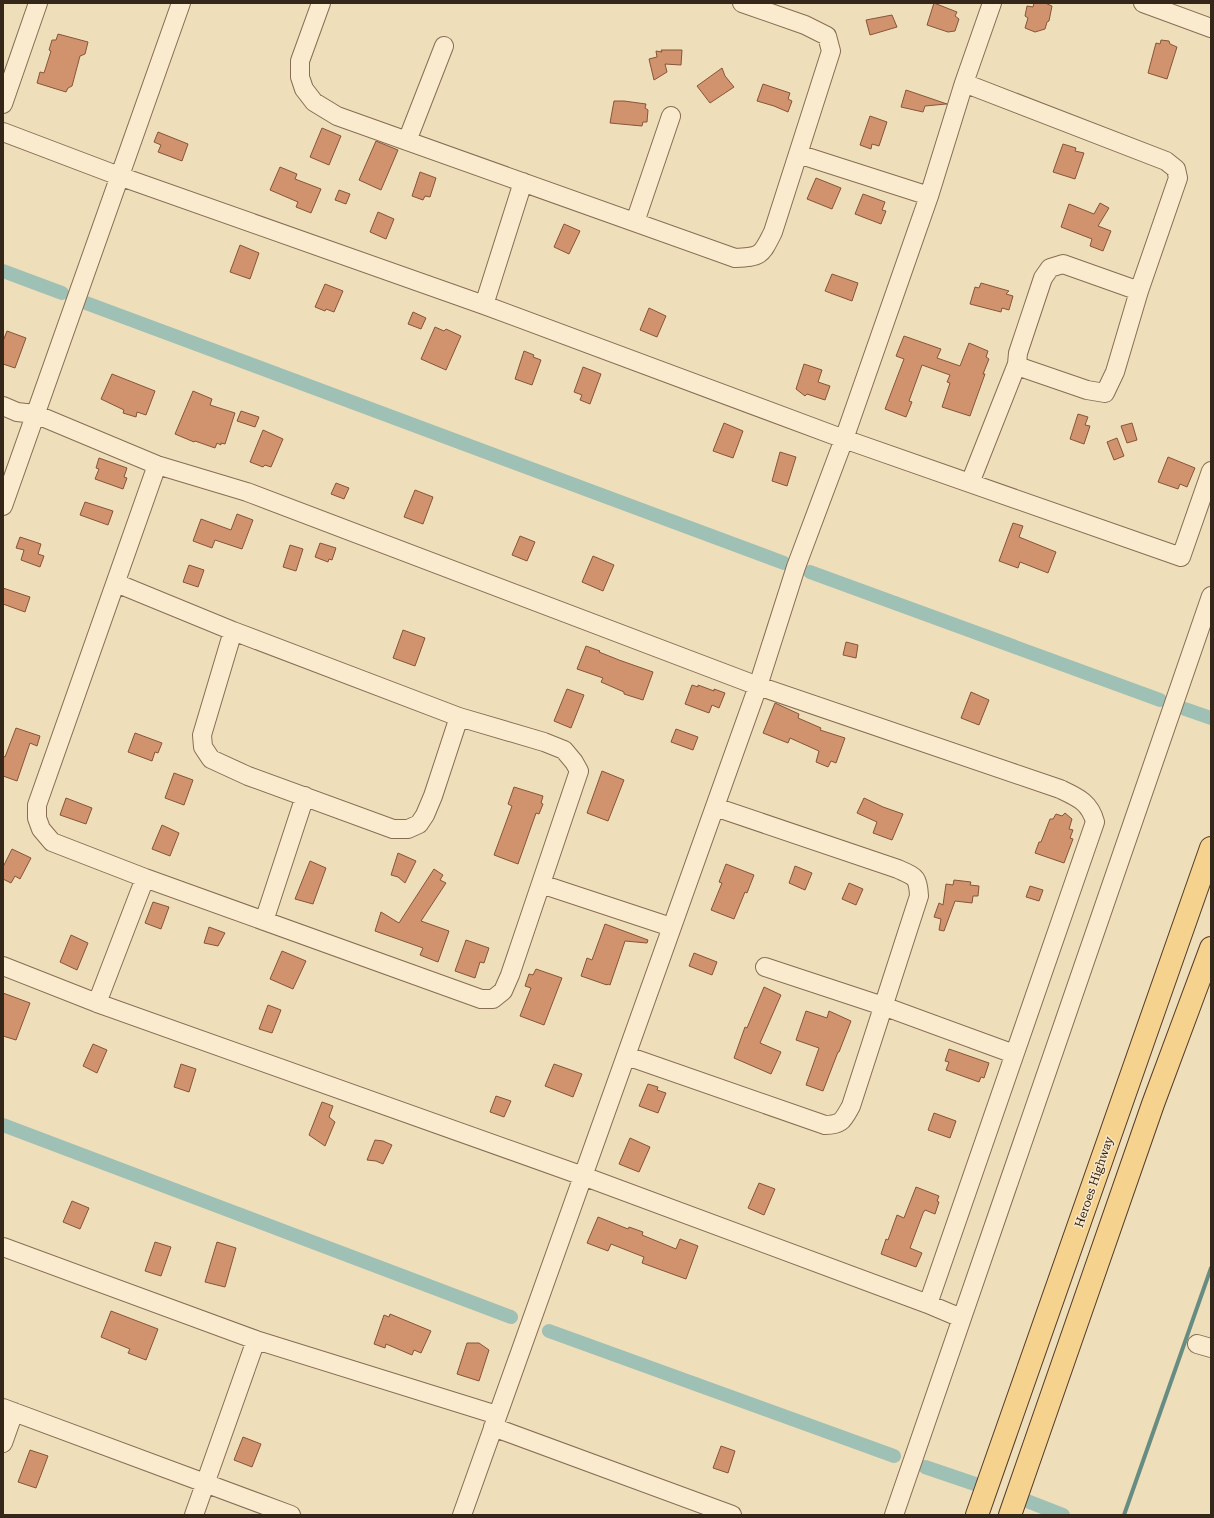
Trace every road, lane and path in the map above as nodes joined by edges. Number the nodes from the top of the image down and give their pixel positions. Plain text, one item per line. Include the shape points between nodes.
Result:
1 (38, 3) edge
2 (181, 3) edge
3 (321, 3) edge
4 (742, 3) edge
5 (992, 3) edge
6 (1143, 3) edge
7 (1211, 28) edge
8 (444, 46) dead end
9 (964, 83) junction
10 (3, 104) edge
11 (671, 116) dead end
12 (3, 132) edge
13 (408, 141) junction
14 (798, 154) junction
15 (119, 176) junction
16 (523, 182) junction
17 (929, 196) junction
18 (635, 222) junction
19 (1140, 292) junction
20 (484, 305) junction
21 (1017, 364) junction
22 (3, 406) edge
23 (35, 414) junction
24 (844, 439) junction
25 (157, 465) junction
26 (1211, 471) edge
27 (970, 483) junction
28 (3, 506) edge
29 (116, 583) junction
30 (1211, 596) edge
31 (233, 631) junction
32 (758, 686) junction
33 (459, 716) junction
34 (305, 796) junction
35 (715, 807) junction
36 (1211, 848) edge
37 (145, 878) junction
38 (541, 884) junction
39 (264, 921) junction
40 (671, 928) junction
41 (1211, 948) edge
42 (3, 966) edge
43 (765, 967) dead end
44 (97, 1003) junction
45 (884, 1006) junction
46 (1014, 1054) junction
47 (627, 1056) junction
48 (583, 1176) junction
49 (3, 1247) edge
50 (928, 1304) junction
51 (961, 1318) junction
52 (256, 1340) junction
53 (8, 1410) edge
54 (495, 1421) junction
55 (3, 1443) edge
56 (206, 1483) junction
57 (722, 1513) edge
58 (194, 1515) edge
59 (291, 1515) edge
60 (462, 1515) edge
61 (894, 1515) edge
62 (977, 1515) edge
63 (1010, 1515) edge

1 - 10 street
2 - 15 street
3 - 13 street via 300,61 300,77 304,89 314,102 337,116
4 - 14 street via 827,36 831,51
5 - 9 street
6 - 7 street
8 - 13 street
9 - 17 street
9 - 19 street via 1166,161 1176,169 1178,178
11 - 18 street
12 - 15 street
13 - 16 street
14 - 17 street
14 - 18 street via 773,232 763,252 752,257 734,258
15 - 20 street
15 - 23 street
16 - 18 street
16 - 20 street
17 - 24 street
19 - 21 street via 1063,264 1050,268 1043,278
19 - 21 street via 1114,372 1104,393 1087,390
20 - 24 street
21 - 27 street
22 - 23 street via 17,412
23 - 25 street
23 - 28 street
24 - 27 street
24 - 32 street via 796,567
25 - 29 street
25 - 32 street via 247,492
26 - 27 street via 1181,557
29 - 31 street
29 - 37 street via 37,805 37,818 41,829 52,842
30 - 51 street
31 - 33 street
31 - 34 street via 202,735 203,748 211,759 248,776
32 - 35 street
32 - 46 street via 1060,789 1080,799 1092,812 1095,822
33 - 34 street via 433,796 419,824 408,829 393,829
33 - 38 street via 564,750 579,771
34 - 39 street
35 - 40 street
35 - 45 street via 898,869 913,877 918,883 919,896
36 - 62 main road, Heroes Highway
37 - 39 street
37 - 44 street
38 - 39 street via 510,975 503,991 493,999 481,999
38 - 40 street
40 - 47 street
41 - 63 main road via 1153,1104
42 - 44 street
43 - 45 street
44 - 48 street
45 - 46 street
45 - 47 street via 851,1106 842,1121 836,1125 825,1125
46 - 50 street
47 - 48 street
48 - 50 street
48 - 54 street
49 - 52 street
50 - 51 street
51 - 61 street
52 - 54 street
52 - 56 street
53 - 55 street
53 - 56 street
54 - 57 street
54 - 60 street
56 - 58 street
56 - 59 street

